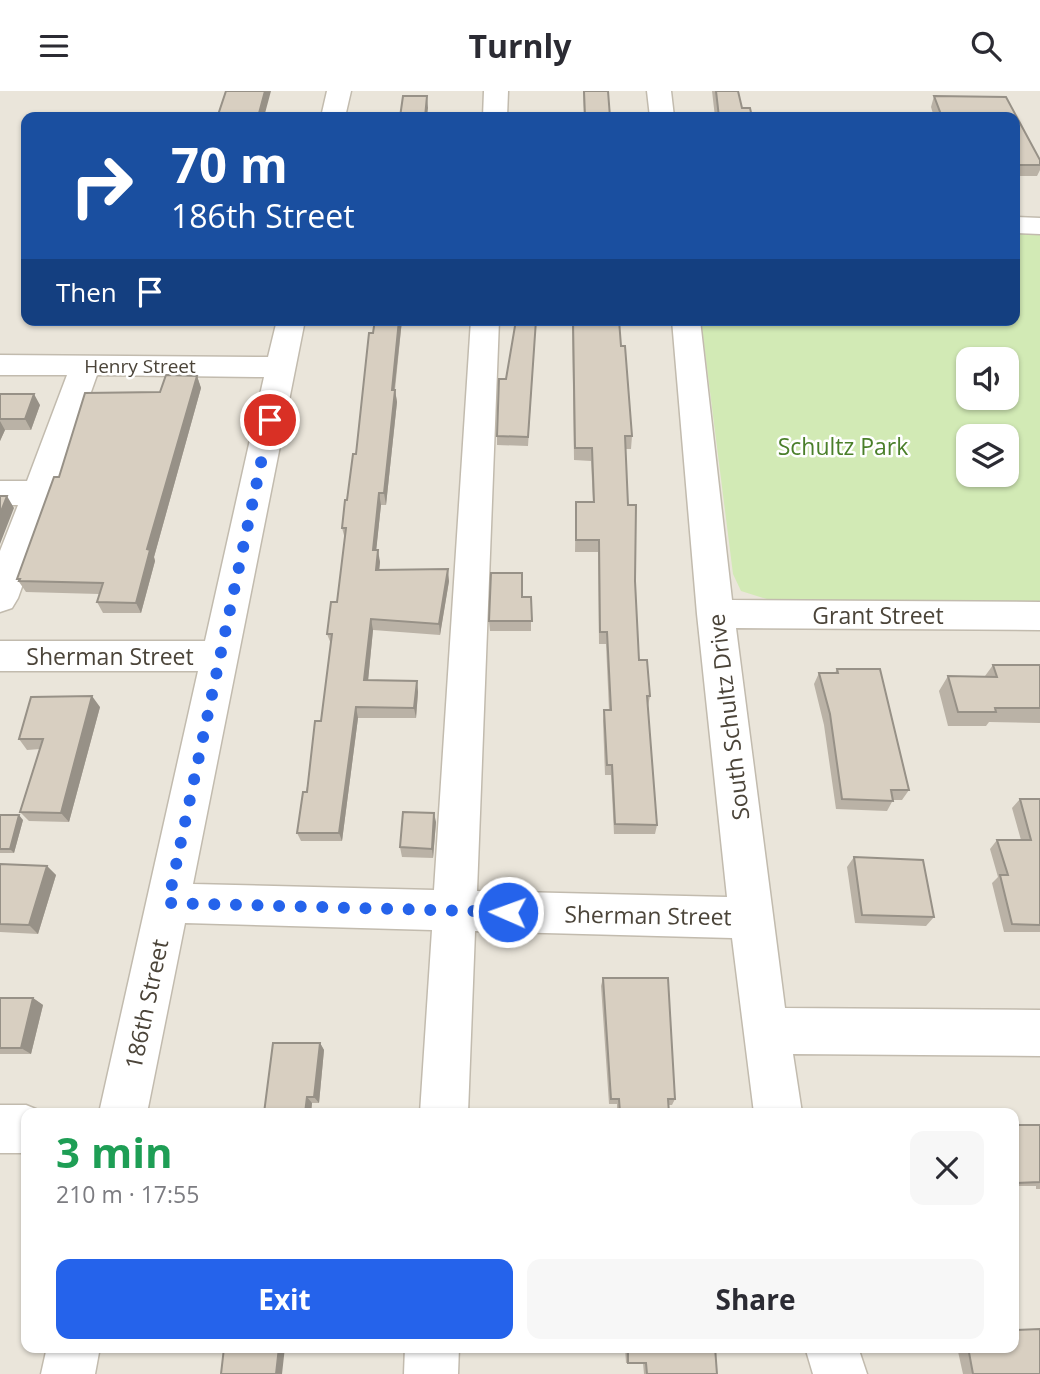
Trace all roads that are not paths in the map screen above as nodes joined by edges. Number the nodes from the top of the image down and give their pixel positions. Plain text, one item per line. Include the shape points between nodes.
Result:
1 (339, 91) edge
2 (496, 91) edge
3 (659, 91) edge
4 (334, 112) edge
5 (495, 112) edge
6 (661, 112) edge
7 (1020, 225) edge
8 (1040, 226) edge
9 (289, 326) edge
10 (485, 326) edge
11 (687, 326) edge
12 (0, 365) edge
13 (85, 366) junction
14 (281, 367) junction
15 (0, 493) edge
16 (38, 493) junction
17 (0, 598) edge
18 (715, 614) junction
19 (1040, 616) edge
20 (0, 656) edge
21 (220, 656) junction
22 (168, 903) junction
23 (454, 910) junction
24 (751, 918) junction
25 (766, 1031) junction
26 (1040, 1033) edge
27 (124, 1108) edge
28 (444, 1108) edge
29 (777, 1108) edge
30 (0, 1129) edge
31 (21, 1129) edge
32 (73, 1353) edge
33 (432, 1353) edge
34 (833, 1353) edge
35 (68, 1374) edge
36 (430, 1374) edge
37 (840, 1374) edge

1 - 4 street
2 - 5 street
3 - 6 street
7 - 8 street
9 - 14 street, 186th Street
10 - 23 street
11 - 18 street, South Schultz Drive
12 - 13 street, Henry Street
13 - 14 street, Henry Street
13 - 16 street
14 - 21 street, 186th Street
15 - 16 street
16 - 17 street
18 - 19 street, Grant Street
18 - 24 street, South Schultz Drive
20 - 21 street, Sherman Street
21 - 22 street, 186th Street
22 - 23 street, Sherman Street
22 - 27 street, 186th Street
23 - 24 street, Sherman Street
23 - 28 street
24 - 25 street, South Schultz Drive
25 - 26 street
25 - 29 street, South Schultz Drive
30 - 31 street
32 - 35 street
33 - 36 street
34 - 37 street

